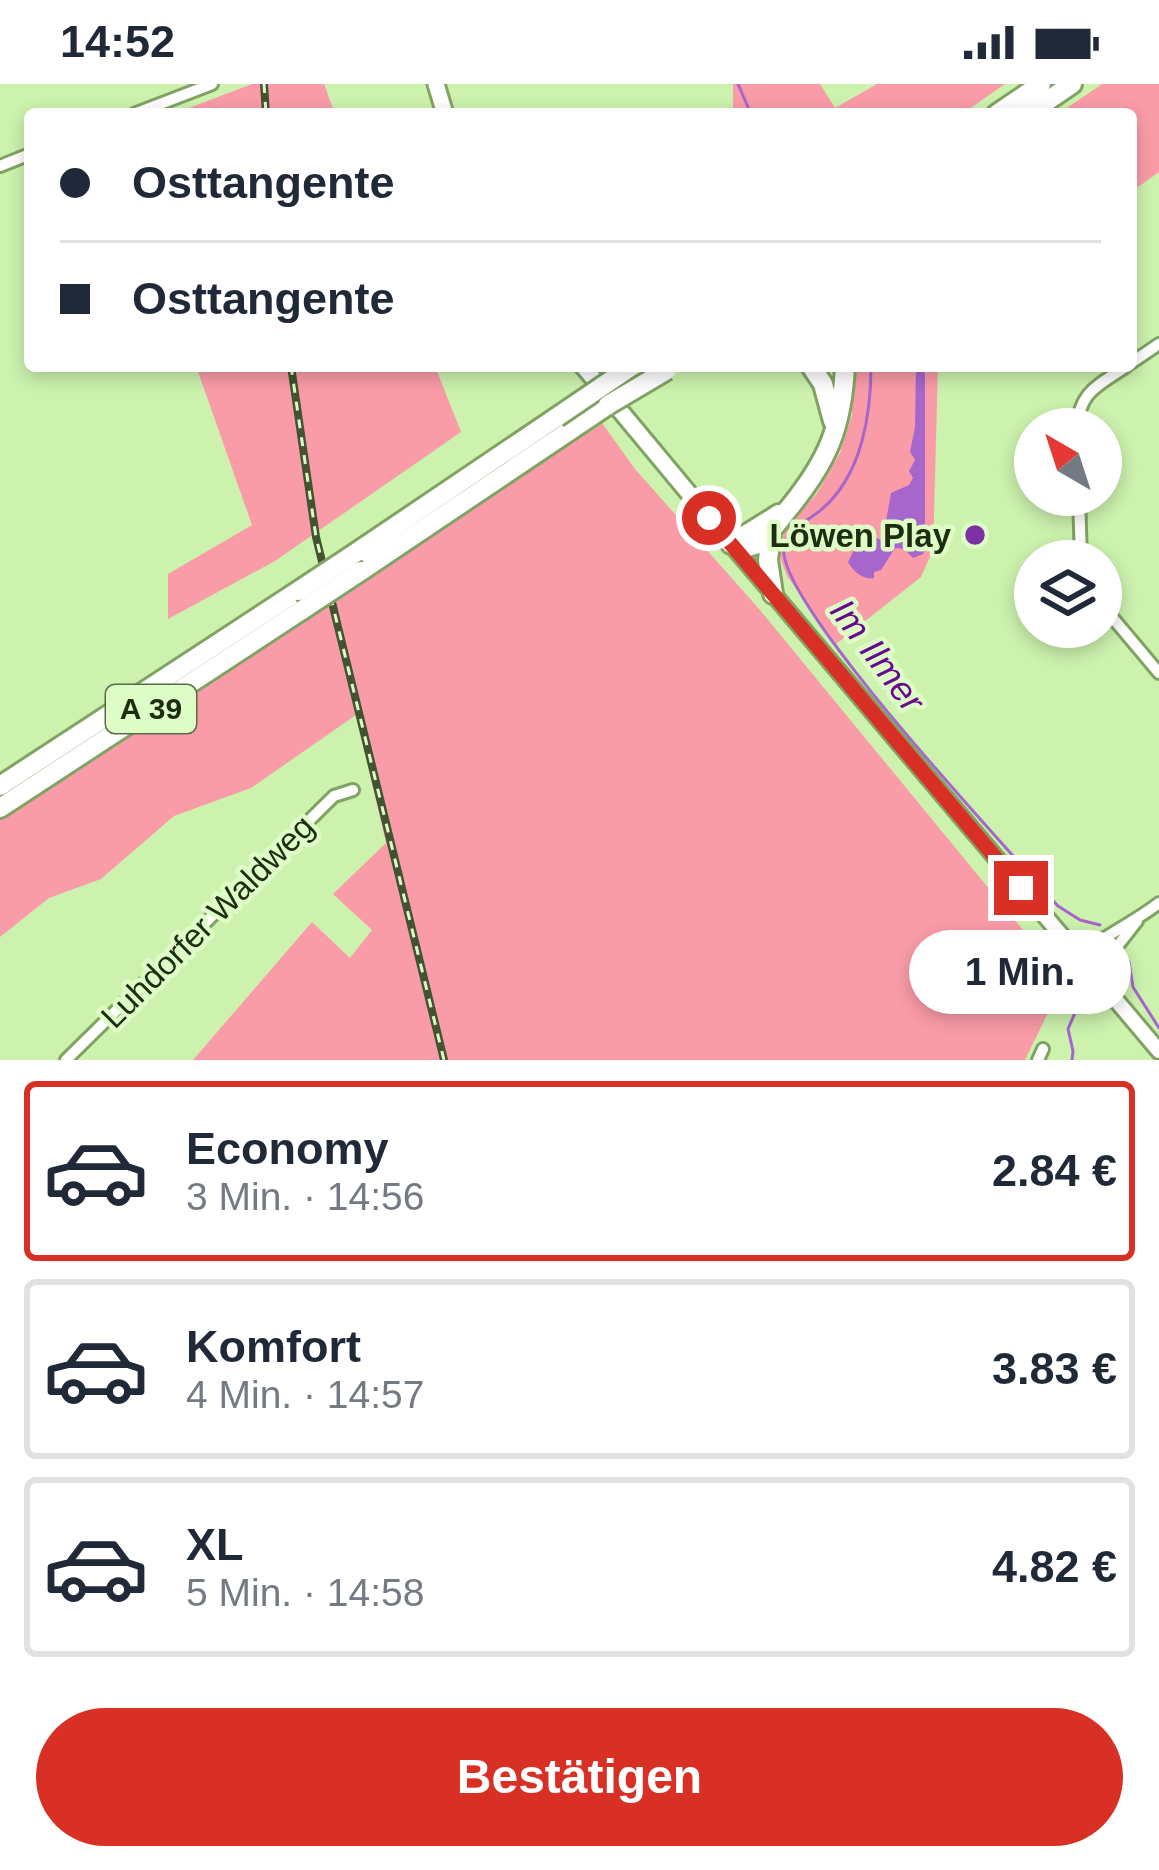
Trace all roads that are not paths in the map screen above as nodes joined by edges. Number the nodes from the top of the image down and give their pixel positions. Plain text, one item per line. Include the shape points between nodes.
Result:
1 (212, 84) edge
2 (1041, 84) edge
3 (1072, 84) edge
4 (150, 108) edge
5 (1005, 108) edge
6 (1037, 108) edge
7 (588, 372) edge
8 (625, 372) edge
9 (660, 372) edge
10 (815, 372) edge
11 (844, 372) edge
12 (1120, 372) edge
13 (1080, 408) edge
14 (563, 424) junction
15 (833, 432) junction
16 (788, 508) junction
17 (771, 532) junction
18 (731, 544) junction
19 (773, 594) junction
20 (300, 600) junction
21 (1122, 629) edge
22 (1159, 674) edge
23 (0, 786) edge
24 (353, 790) dead end
25 (0, 808) edge
26 (1159, 903) edge
27 (1138, 919) junction
28 (1078, 956) junction
29 (1090, 970) junction
30 (1159, 1051) edge
31 (66, 1060) edge

1 - 4 street
2 - 5 highway
3 - 6 highway
7 - 18 main road
8 - 14 highway, A 39, bridge
9 - 14 highway, A 39, bridge
10 - 15 highway
11 - 15 highway
12 - 13 street
14 - 20 highway, A 39, bridge
15 - 16 highway via 816,475
16 - 17 highway
16 - 18 highway
17 - 18 highway via 754,546
17 - 19 highway
18 - 19 street
19 - 28 street
20 - 23 highway, A 39
20 - 25 highway, A 39
21 - 22 street
24 - 31 street, Luhdorfer Waldweg via 334,796
26 - 27 street
27 - 28 street
27 - 29 street
28 - 29 street
29 - 30 street

